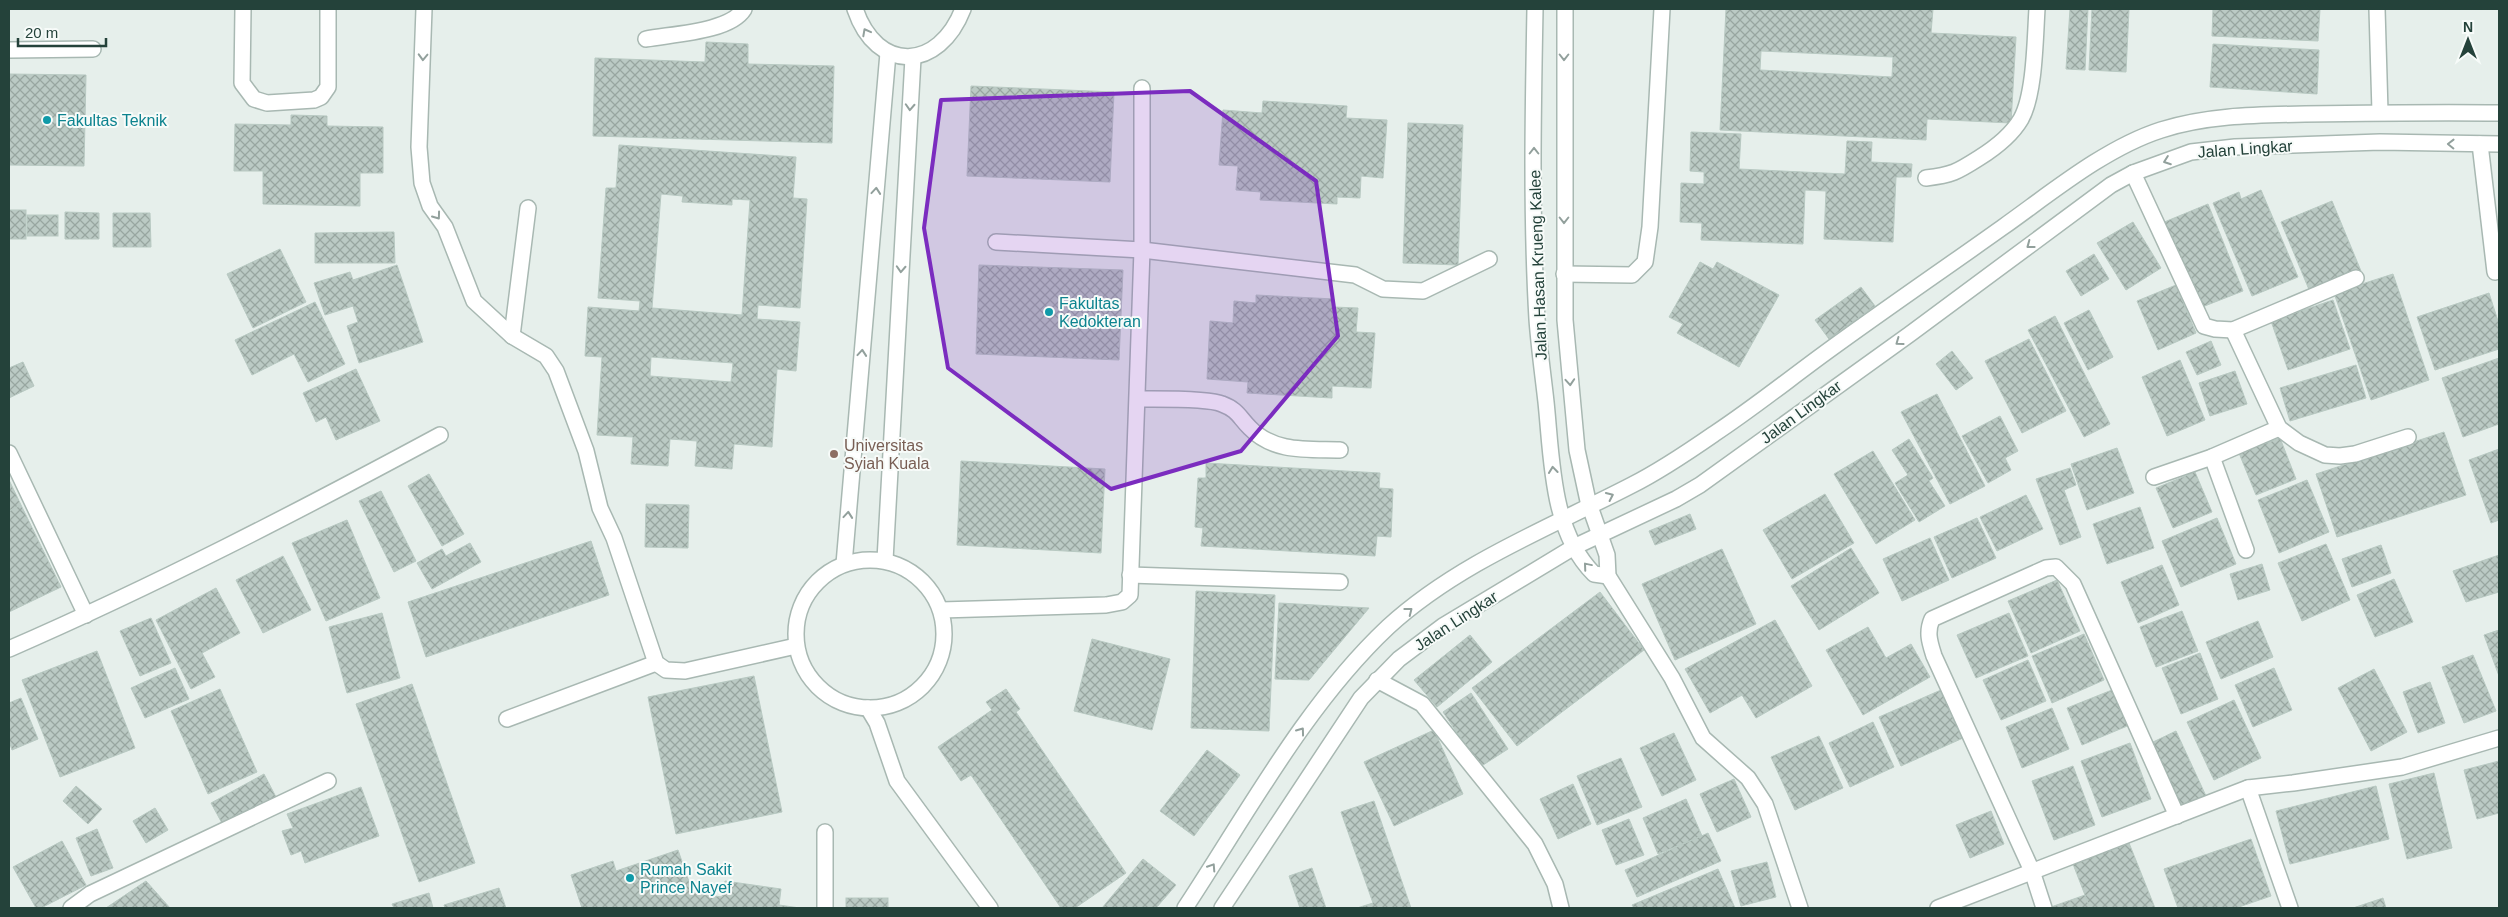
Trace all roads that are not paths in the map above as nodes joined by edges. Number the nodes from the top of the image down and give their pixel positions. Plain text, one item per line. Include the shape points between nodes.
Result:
1 (242, 9) edge
2 (328, 9) edge
3 (424, 9) edge
4 (744, 9) edge
5 (855, 9) edge
6 (963, 9) edge
7 (1535, 9) edge
8 (1565, 9) edge
9 (1662, 9) edge
10 (2037, 9) edge
11 (2377, 9) edge
12 (646, 39) dead end
13 (93, 49) dead end
14 (9, 50) edge
15 (888, 53) junction
16 (913, 58) junction
17 (1142, 88) dead end
18 (2380, 112) junction
19 (2499, 113) edge
20 (2480, 144) junction
21 (2499, 144) edge
22 (2132, 174) junction
23 (1926, 178) dead end
24 (528, 208) dead end
25 (996, 242) dead end
26 (1142, 250) junction
27 (1489, 259) dead end
28 (2495, 272) dead end
29 (1564, 274) junction
30 (2356, 278) dead end
31 (2233, 330) junction
32 (512, 336) junction
33 (1138, 398) junction
34 (2279, 428) junction
35 (440, 435) dead end
36 (2408, 437) dead end
37 (1340, 450) dead end
38 (9, 453) edge
39 (2212, 457) junction
40 (2154, 476) dead end
41 (1590, 506) junction
42 (1563, 518) junction
43 (1599, 535) junction
44 (1574, 547) junction
45 (2246, 550) dead end
46 (885, 560) junction
47 (844, 564) junction
48 (1130, 575) junction
49 (1608, 576) junction
50 (1340, 582) dead end
51 (941, 610) junction
52 (86, 615) junction
53 (796, 646) junction
54 (9, 649) edge
55 (656, 662) junction
56 (1377, 680) junction
57 (868, 708) junction
58 (507, 719) dead end
59 (2499, 738) edge
60 (328, 781) dead end
61 (2248, 788) junction
62 (2178, 816) junction
63 (825, 832) dead end
64 (2032, 871) junction
65 (71, 908) edge
66 (825, 908) edge
67 (990, 908) edge
68 (1186, 908) edge
69 (1222, 908) edge
70 (1561, 908) edge
71 (1800, 908) edge
72 (1938, 908) edge
73 (2044, 908) edge
74 (2290, 908) edge

1 - 2 street via 242,83 254,99 267,103 314,100 321,97 328,87
3 -> 32 street via 419,147 422,183 430,206 445,227 474,301
4 - 12 street via 740,16 726,24
15 -> 5 street via 871,41
6 - 16 street via 946,38 932,51
42 -> 7 street, Jalan Hasan Krueng Kalee via 1555,483 1537,320
8 -> 29 street, Jalan Hasan Krueng Kalee
9 - 29 street via 1646,262 1632,275
10 - 23 street via 2031,82 2022,118 2010,135 1986,154 1952,175
11 - 18 street
13 - 14 street
15 - 16 street
47 -> 15 street
16 -> 46 street
17 - 26 street
18 - 19 street
41 -> 18 street via 1635,484 1716,433 2056,189 2144,136 2201,120 2240,116
20 - 21 street, Jalan Lingkar
20 -> 22 street, Jalan Lingkar via 2380,142 2235,147 2192,152
20 - 28 street
22 - 31 street via 2204,326
22 -> 43 street, Jalan Lingkar via 2111,185 1700,485
24 - 32 street
25 - 26 street
26 - 27 street via 1355,275 1383,289 1423,291
26 - 33 street
29 -> 41 street, Jalan Hasan Krueng Kalee via 1572,406 1579,460
30 - 31 street
31 - 34 street
32 - 55 street via 546,356 556,370 586,450 600,508 614,538
33 - 37 street via 1220,402 1238,412 1250,428 1284,449
33 - 48 street
34 - 36 street via 2325,455 2355,454
34 - 39 street
35 - 52 street via 293,514
38 - 52 street
39 - 40 street
39 - 45 street
41 - 42 street
41 - 43 street, Jalan Hasan Krueng Kalee
42 - 44 street, Jalan Hasan Krueng Kalee
68 -> 42 street via 1288,749 1363,652 1436,589
43 - 44 street, Jalan Lingkar
43 - 49 street, Jalan Hasan Krueng Kalee via 1609,563
49 -> 44 street, Jalan Hasan Krueng Kalee via 1594,574
44 - 56 street, Jalan Lingkar via 1443,626
46 - 47 street via 864,559
46 - 51 street via 909,570 929,587
47 - 53 street via 822,577 806,596 796,620
48 - 50 street
48 - 51 street via 1130,595 1122,602 1106,605
49 - 71 street via 1672,678 1703,738 1748,778 1765,804
51 - 57 street via 945,633 942,657 930,678 913,694 891,705
52 - 54 street
53 - 55 street via 685,671 666,670
53 - 57 street via 804,670 821,690 843,703
55 - 58 street
56 - 69 street, Jalan Lingkar via 1361,698
56 - 70 street via 1422,704 1535,844 1555,884
57 - 67 street via 877,723 897,781
59 - 61 street via 2402,767
60 - 65 street via 90,894
61 - 62 street
61 - 74 street
62 - 64 street
62 - 64 street via 2073,584 2056,567 2046,568 1932,619 1928,628 1934,656
63 - 66 street
64 - 72 street
64 - 73 street

